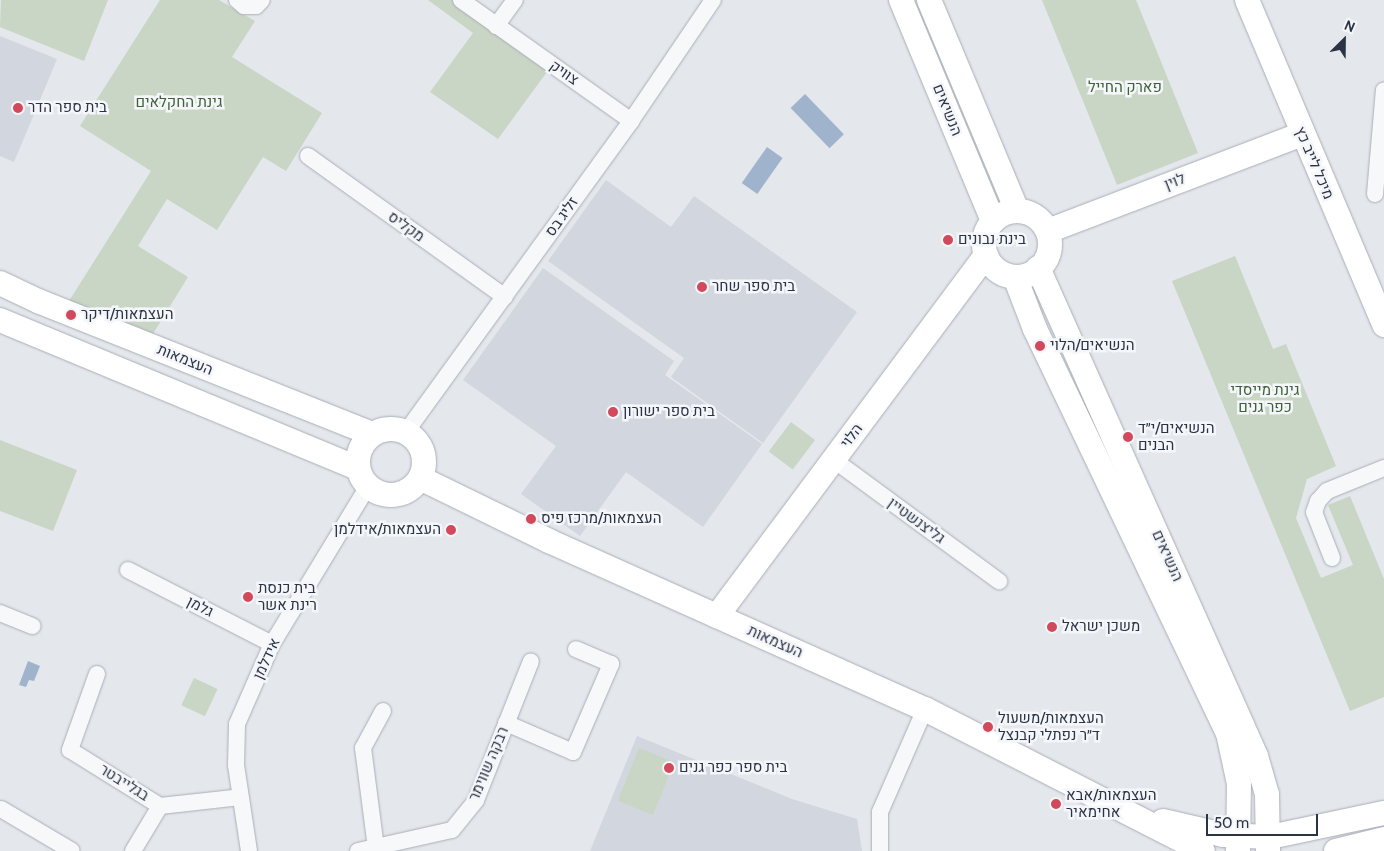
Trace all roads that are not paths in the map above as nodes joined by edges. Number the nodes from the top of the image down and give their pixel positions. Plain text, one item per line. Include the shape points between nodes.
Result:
1 (237, 0) edge
2 (262, 0) edge
3 (461, 0) edge
4 (516, 0) edge
5 (713, 0) edge
6 (901, 0) edge
7 (929, 0) edge
8 (1247, 0) edge
9 (496, 26) junction
10 (1384, 90) edge
11 (631, 120) junction
12 (1302, 134) junction
13 (308, 156) dead end
14 (1375, 194) dead end
15 (1017, 210) junction
16 (993, 221) junction
17 (1048, 231) junction
18 (986, 255) junction
19 (1038, 268) junction
20 (1015, 277) junction
21 (0, 283) edge
22 (505, 297) junction
23 (0, 320) edge
24 (1384, 325) edge
25 (406, 432) junction
26 (372, 434) junction
27 (834, 460) junction
28 (1384, 468) edge
29 (363, 477) junction
30 (420, 478) junction
31 (1332, 558) dead end
32 (128, 570) dead end
33 (999, 581) dead end
34 (0, 613) edge
35 (717, 616) junction
36 (33, 626) dead end
37 (272, 644) junction
38 (576, 649) dead end
39 (531, 661) dead end
40 (97, 674) dead end
41 (925, 709) junction
42 (383, 711) dead end
43 (506, 723) junction
44 (1267, 794) junction
45 (240, 798) junction
46 (160, 806) junction
47 (1, 809) dead end
48 (1129, 810) junction
49 (1384, 812) edge
50 (1319, 829) junction
51 (1384, 839) edge
52 (1239, 844) edge
53 (1269, 844) edge
54 (1187, 846) edge
55 (376, 848) junction
56 (72, 851) edge
57 (133, 851) edge
58 (249, 851) edge
59 (358, 851) edge
60 (880, 851) edge
61 (1203, 851) edge
62 (1336, 851) edge

1 - 2 street via 244,6 256,6
3 - 9 street, צוויק
4 - 9 street
5 - 11 street, זליג בס
6 - 16 main road, הנשיאים
7 - 15 main road, הנשיאים
8 - 12 main road, מיכל לייב כץ
9 - 11 street, צוויק
10 - 14 street
11 - 22 street, זליג בס
12 - 17 main road, לוין
12 - 24 main road, מיכל לייב כץ
13 - 22 street, מקליס
15 - 16 main road via 1004,213
15 - 17 main road via 1035,216
16 - 18 main road via 984,238
17 - 19 main road via 1050,250
18 - 20 main road via 997,270
18 - 27 main road, הלוי
19 - 20 main road via 1026,276
19 - 44 main road, הנשיאים via 1256,756
20 - 52 main road, הנשיאים via 1035,329 1228,733 1239,784
21 - 26 main road, העצמאות
22 - 25 street, זליג בס
23 - 29 main road
25 - 26 main road via 385,428
25 - 30 main road via 422,448 424,460
26 - 29 main road via 360,447
27 - 33 street, גליצנשטיין
27 - 35 main road, הלוי
28 - 31 street via 1327,491 1318,501 1314,512
29 - 30 main road via 388,495 410,489
29 - 37 street, אידלמן
30 - 35 main road, העצמאות
32 - 37 street, גלמן
34 - 36 street
35 - 41 main road, העצמאות
37 - 45 street, אידלמן via 238,724 236,765
38 - 43 street via 611,664 573,752
39 - 43 street, רבקה שווימר
40 - 46 street, בגלייבטר via 70,750
41 - 48 main road, העצמאות
41 - 60 street via 880,812
42 - 55 street via 363,748
43 - 55 street, רבקה שווימר via 476,800 452,830
44 - 50 main road via 1287,816
44 - 53 main road, הנשיאים
45 - 46 street, בגלייבטר
45 - 58 street, אידלמן
46 - 57 street
47 - 56 street
48 - 52 main road, העצמאות
48 - 54 main road, העצמאות
49 - 50 main road, העצמאות
50 - 53 main road, העצמאות
51 - 62 main road
52 - 53 main road, העצמאות
54 - 61 main road, העצמאות
55 - 59 street, רבקה שווימר

